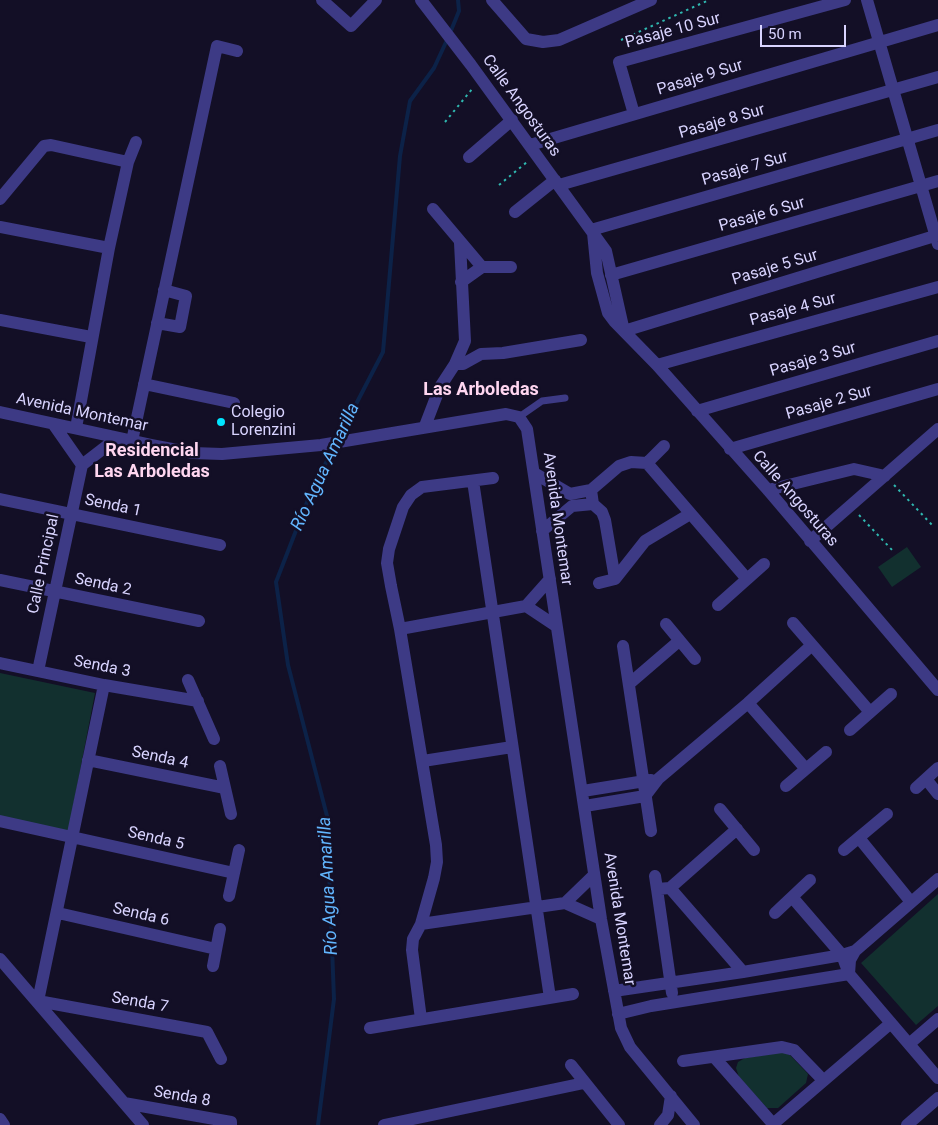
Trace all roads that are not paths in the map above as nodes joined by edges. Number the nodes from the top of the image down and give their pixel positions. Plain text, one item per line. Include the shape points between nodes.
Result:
1 (322, 0) edge
2 (376, 0) edge
3 (421, 0) edge
4 (492, 0) edge
5 (651, 0) edge
6 (845, 0) edge
7 (867, 0) edge
8 (938, 24) edge
9 (879, 42) junction
10 (237, 50) dead end
11 (938, 77) edge
12 (893, 91) junction
13 (634, 114) junction
14 (512, 120) junction
15 (938, 130) edge
16 (908, 139) junction
17 (136, 142) dead end
18 (533, 149) junction
19 (469, 157) dead end
20 (128, 162) junction
21 (938, 181) edge
22 (557, 183) junction
23 (921, 186) junction
24 (0, 199) edge
25 (433, 209) dead end
26 (516, 212) dead end
27 (0, 227) edge
28 (592, 231) junction
29 (937, 238) edge
30 (460, 243) junction
31 (109, 248) junction
32 (482, 267) junction
33 (511, 268) dead end
34 (611, 275) junction
35 (461, 282) junction
36 (938, 287) edge
37 (164, 290) junction
38 (0, 320) edge
39 (158, 323) junction
40 (624, 331) junction
41 (92, 338) junction
42 (582, 340) dead end
43 (465, 341) junction
44 (938, 341) edge
45 (481, 354) junction
46 (455, 364) junction
47 (657, 365) junction
48 (144, 384) junction
49 (938, 389) edge
50 (565, 398) dead end
51 (234, 403) dead end
52 (697, 411) junction
53 (0, 412) edge
54 (519, 417) junction
55 (54, 425) junction
56 (425, 426) junction
57 (76, 428) junction
58 (938, 428) edge
59 (117, 438) junction
60 (132, 441) junction
61 (664, 446) dead end
62 (730, 449) junction
63 (647, 463) junction
64 (82, 465) junction
65 (534, 473) junction
66 (885, 476) junction
67 (494, 478) dead end
68 (473, 481) junction
69 (558, 489) junction
70 (591, 490) junction
71 (768, 490) junction
72 (0, 499) edge
73 (593, 504) junction
74 (72, 514) junction
75 (690, 514) junction
76 (562, 515) junction
77 (542, 532) junction
78 (810, 541) junction
79 (220, 545) dead end
80 (764, 564) dead end
81 (550, 579) junction
82 (616, 579) junction
83 (747, 579) junction
84 (0, 580) edge
85 (599, 583) dead end
86 (55, 592) junction
87 (718, 605) dead end
88 (526, 606) junction
89 (491, 614) junction
90 (200, 621) dead end
91 (793, 623) dead end
92 (666, 624) dead end
93 (556, 626) junction
94 (400, 629) junction
95 (680, 641) junction
96 (812, 645) junction
97 (623, 646) dead end
98 (695, 658) dead end
99 (0, 663) edge
100 (38, 671) junction
101 (188, 680) dead end
102 (629, 684) junction
103 (104, 685) junction
104 (938, 690) edge
105 (890, 694) dead end
106 (198, 701) junction
107 (748, 704) junction
108 (870, 712) junction
109 (850, 730) dead end
110 (214, 739) dead end
111 (512, 747) junction
112 (826, 752) dead end
113 (88, 760) junction
114 (423, 761) junction
115 (220, 766) dead end
116 (938, 768) edge
117 (806, 769) junction
118 (658, 779) junction
119 (926, 779) junction
120 (643, 781) junction
121 (786, 786) dead end
122 (225, 788) junction
123 (916, 788) dead end
124 (583, 791) junction
125 (938, 794) edge
126 (645, 796) junction
127 (585, 806) junction
128 (720, 809) dead end
129 (231, 814) dead end
130 (887, 814) dead end
131 (0, 821) edge
132 (737, 829) junction
133 (651, 831) dead end
134 (72, 837) junction
135 (859, 838) junction
136 (239, 850) dead end
137 (754, 850) dead end
138 (844, 850) dead end
139 (234, 873) junction
140 (594, 875) junction
141 (938, 879) edge
142 (810, 880) dead end
143 (661, 884) junction
144 (229, 896) dead end
145 (792, 897) junction
146 (911, 902) junction
147 (565, 904) junction
148 (537, 909) junction
149 (58, 913) junction
150 (775, 913) dead end
151 (601, 919) junction
152 (421, 924) junction
153 (220, 929) dead end
154 (216, 949) junction
155 (855, 951) junction
156 (842, 955) junction
157 (0, 959) edge
158 (213, 966) dead end
159 (743, 972) junction
160 (849, 974) junction
161 (670, 984) junction
162 (614, 991) junction
163 (573, 994) dead end
164 (550, 998) junction
165 (38, 1001) junction
166 (673, 1003) junction
167 (618, 1014) junction
168 (421, 1019) junction
169 (938, 1019) edge
170 (891, 1023) junction
171 (370, 1028) dead end
172 (910, 1044) junction
173 (714, 1058) junction
174 (221, 1059) dead end
175 (683, 1061) dead end
176 (570, 1066) dead end
177 (938, 1078) edge
178 (823, 1080) junction
179 (584, 1083) junction
180 (671, 1096) junction
181 (938, 1098) edge
182 (124, 1103) junction
183 (0, 1119) edge
184 (773, 1124) edge
185 (4, 1125) edge
186 (143, 1125) edge
187 (231, 1125) edge
188 (384, 1125) edge
189 (619, 1125) edge
190 (660, 1125) edge
191 (694, 1125) edge
192 (907, 1125) edge

1 - 2 street via 351,26
3 - 14 street, Calle Angosturas
4 - 5 street via 526,39 543,42 559,40
6 - 13 street, Pasaje 10 Sur via 619,62
7 - 9 street
8 - 9 street, Pasaje 9 Sur
9 - 12 street
9 - 13 street, Pasaje 9 Sur
10 - 37 street via 218,46
11 - 12 street, Pasaje 8 Sur
12 - 16 street
12 - 22 street, Pasaje 8 Sur
13 - 18 street, Pasaje 9 Sur
14 - 18 street, Calle Angosturas
14 - 19 street
15 - 16 street, Pasaje 7 Sur
16 - 23 street
16 - 28 street, Pasaje 7 Sur
17 - 20 street
18 - 22 street, Calle Angosturas
20 - 24 street via 44,146
20 - 31 street
21 - 23 street, Pasaje 6 Sur
22 - 26 street
22 - 28 street, Calle Angosturas
23 - 29 street
23 - 34 street, Pasaje 6 Sur
25 - 30 street
27 - 31 street
28 - 34 street, Calle Angosturas via 606,251
28 - 40 street, Calle Angosturas via 597,273 608,312
29 - 40 street, Pasaje 5 Sur
30 - 32 street
30 - 35 street
31 - 41 street
32 - 33 street
32 - 35 street
34 - 40 street, Calle Angosturas
35 - 43 street
36 - 47 street, Pasaje 4 Sur
37 - 39 street
37 - 39 street via 186,296 180,326
38 - 41 street
39 - 48 street
40 - 47 street, Calle Angosturas
41 - 57 street
42 - 45 street
43 - 45 street via 471,341
43 - 46 street
44 - 52 street, Pasaje 3 Sur
45 - 46 street via 474,360
46 - 56 street via 440,387
47 - 52 street, Calle Angosturas
48 - 51 street
48 - 60 street
49 - 62 street, Pasaje 2 Sur
50 - 54 lane via 542,401
52 - 62 street, Calle Angosturas
53 - 55 street, Avenida Montemar
54 - 56 street, Avenida Montemar via 506,414
54 - 65 street, Avenida Montemar via 527,429
55 - 57 street, Avenida Montemar
55 - 64 street
56 - 60 street, Avenida Montemar via 321,445 222,454 193,453
57 - 59 street, Avenida Montemar
58 - 66 street
59 - 60 street, Avenida Montemar
59 - 64 street
61 - 63 street
62 - 71 street, Calle Angosturas
63 - 70 street via 632,462 619,466
63 - 75 street
64 - 74 street, Calle Principal
65 - 69 street
65 - 77 street, Avenida Montemar
66 - 71 street via 854,469
66 - 78 street
67 - 68 street
68 - 89 street
68 - 94 street via 422,487 403,507 392,535 388,563
69 - 70 street via 570,494
69 - 76 street via 563,504
70 - 73 street
71 - 78 street, Calle Angosturas
72 - 74 street, Senda 1
73 - 76 street via 572,506
73 - 82 street via 605,520
74 - 79 street, Senda 1
74 - 86 street, Calle Principal
75 - 82 street via 645,541
75 - 83 street
76 - 77 street
77 - 81 street, Avenida Montemar
78 - 104 street, Calle Angosturas
80 - 83 street
81 - 88 street
81 - 93 street, Avenida Montemar
82 - 85 street
83 - 87 street
84 - 86 street, Senda 2
86 - 90 street, Senda 2
86 - 100 street, Calle Principal
88 - 89 street
88 - 93 street
89 - 94 street
89 - 111 street
91 - 96 street
92 - 95 street
93 - 124 street, Avenida Montemar
94 - 114 street
95 - 98 street
95 - 102 street
96 - 107 street
96 - 108 street
97 - 102 street
99 - 100 street, Senda 3
100 - 103 street, Senda 3
101 - 106 street
102 - 120 street
103 - 106 street, Senda 3
103 - 113 street
105 - 108 street
106 - 110 street
107 - 117 street
107 - 118 street
108 - 109 street
111 - 114 street
111 - 148 street
112 - 117 street
113 - 122 street, Senda 4
113 - 134 street
114 - 152 street via 437,862
115 - 122 street
116 - 119 street
117 - 121 street
118 - 120 street
118 - 126 street
119 - 123 street
119 - 125 street
120 - 124 street
120 - 126 street
122 - 129 street
124 - 127 street, Avenida Montemar
126 - 127 street
126 - 133 street
127 - 140 street, Avenida Montemar
128 - 132 street
130 - 135 street
131 - 134 street, Senda 5
132 - 137 street
132 - 143 street
134 - 139 street, Senda 5
134 - 149 street
135 - 138 street
135 - 146 street
136 - 139 street
139 - 144 street
140 - 147 street
140 - 151 street, Avenida Montemar
141 - 146 street
142 - 145 street
143 - 159 street
143 - 161 street
145 - 150 street
145 - 156 street
146 - 155 street
147 - 148 street
147 - 151 street
148 - 152 street
148 - 164 street
149 - 154 street, Senda 6
149 - 165 street
151 - 162 street, Avenida Montemar
152 - 168 street via 413,939 412,950
153 - 154 street
154 - 158 street
155 - 156 street
155 - 160 street via 850,960
156 - 159 street
156 - 160 street
157 - 165 street
159 - 161 street
160 - 166 street
160 - 170 street
161 - 162 street
161 - 166 street
162 - 167 street, Avenida Montemar
163 - 164 street
164 - 168 street
165 - 174 street, Senda 7 via 207,1032
165 - 182 street
166 - 167 street
167 - 180 street, Avenida Montemar via 630,1047
168 - 171 street
169 - 172 street
170 - 172 street
170 - 178 street
172 - 177 street
173 - 175 street
173 - 178 street via 782,1048 794,1050
173 - 184 street
176 - 179 street
178 - 184 street
179 - 188 street
179 - 189 street
180 - 190 street via 668,1115
180 - 191 street, Avenida Montemar
181 - 192 street
182 - 186 street
182 - 187 street, Senda 8 via 231,1122
183 - 185 street

